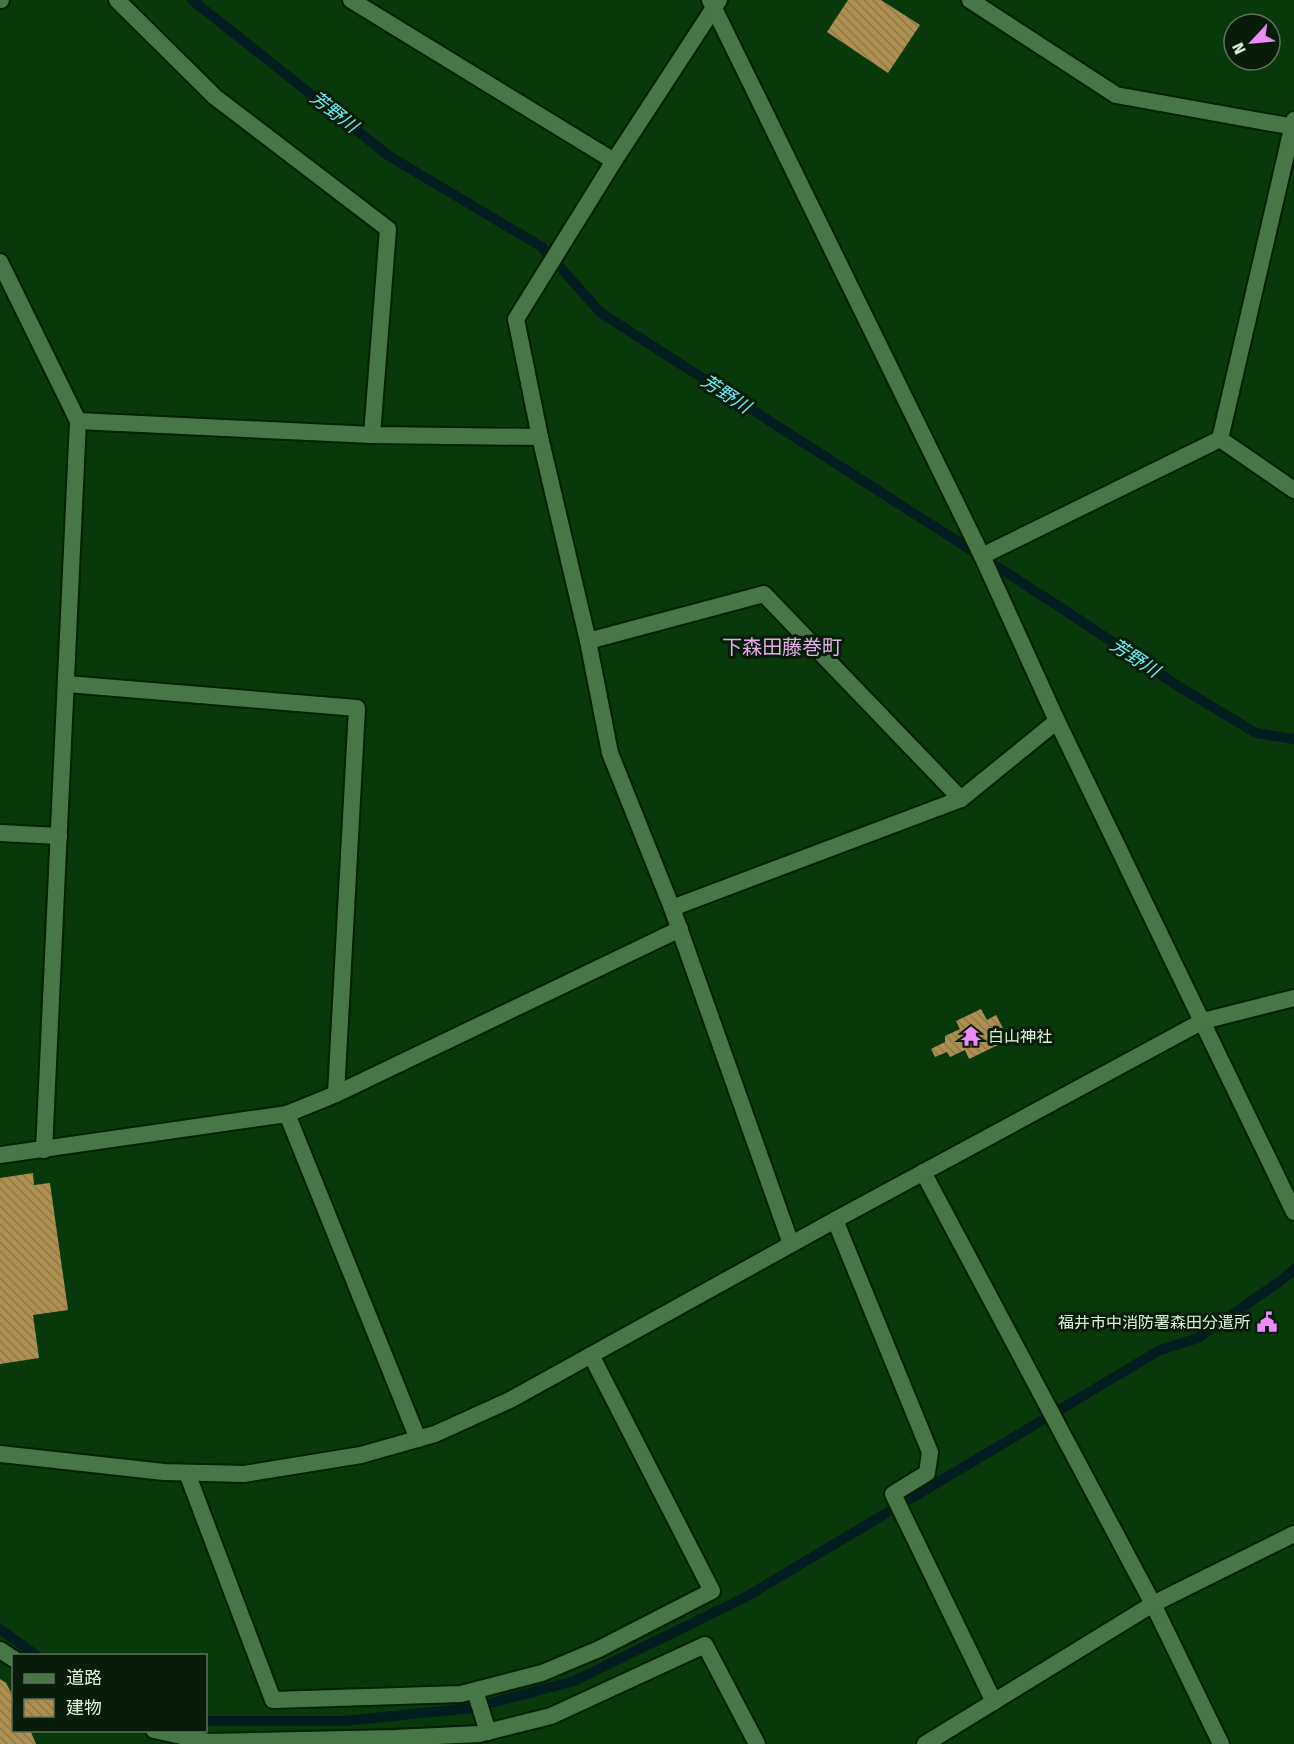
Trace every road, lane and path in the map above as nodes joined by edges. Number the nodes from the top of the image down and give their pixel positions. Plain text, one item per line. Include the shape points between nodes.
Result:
1 (117, 0) edge
2 (351, 0) edge
3 (970, 0) edge
4 (714, 2) edge
5 (1294, 124) edge
6 (614, 161) junction
7 (0, 262) edge
8 (78, 422) junction
9 (372, 435) junction
10 (540, 437) junction
11 (1220, 439) junction
12 (1294, 490) edge
13 (982, 556) junction
14 (588, 641) junction
15 (67, 684) junction
16 (1057, 721) junction
17 (961, 799) junction
18 (0, 833) edge
19 (59, 836) junction
20 (672, 908) junction
21 (680, 929) junction
22 (1294, 998) edge
23 (1203, 1021) junction
24 (336, 1094) junction
25 (287, 1113) junction
26 (44, 1150) junction
27 (0, 1155) edge
28 (923, 1172) junction
29 (1294, 1212) edge
30 (835, 1220) junction
31 (791, 1244) junction
32 (591, 1355) junction
33 (418, 1439) junction
34 (0, 1454) edge
35 (187, 1473) junction
36 (1294, 1534) edge
37 (1153, 1604) junction
38 (475, 1690) junction
39 (994, 1702) junction
40 (159, 1732) edge
41 (488, 1732) junction
42 (757, 1744) edge
43 (926, 1744) edge
44 (1221, 1744) edge

1 - 9 street via 215,96 388,229
2 - 6 street
3 - 5 street via 1116,95
4 - 6 street
4 - 13 street
5 - 11 street
6 - 10 street via 516,320
7 - 8 street
8 - 9 street
8 - 15 street
9 - 10 street
10 - 14 street
11 - 12 street
11 - 13 street
13 - 16 street
14 - 17 street via 764,594
14 - 20 street via 610,753
15 - 19 street
15 - 24 street via 357,708
16 - 17 street
16 - 23 street
17 - 20 street
18 - 19 street
19 - 26 street
20 - 21 street
21 - 24 street
21 - 31 street
22 - 23 street
23 - 28 street
23 - 29 street
24 - 25 street
25 - 26 street
25 - 33 street
26 - 27 street
28 - 30 street
28 - 37 street
30 - 31 street
30 - 39 street via 930,1452 927,1473 893,1494
31 - 32 street
32 - 33 street via 510,1400
32 - 38 street via 712,1591 542,1673
33 - 35 street via 361,1455 276,1470
34 - 35 street
35 - 38 street via 273,1700 461,1694
36 - 37 street
37 - 39 street
37 - 44 street
38 - 41 street
39 - 43 street
40 - 41 street via 209,1742
41 - 42 street via 551,1716 705,1645

